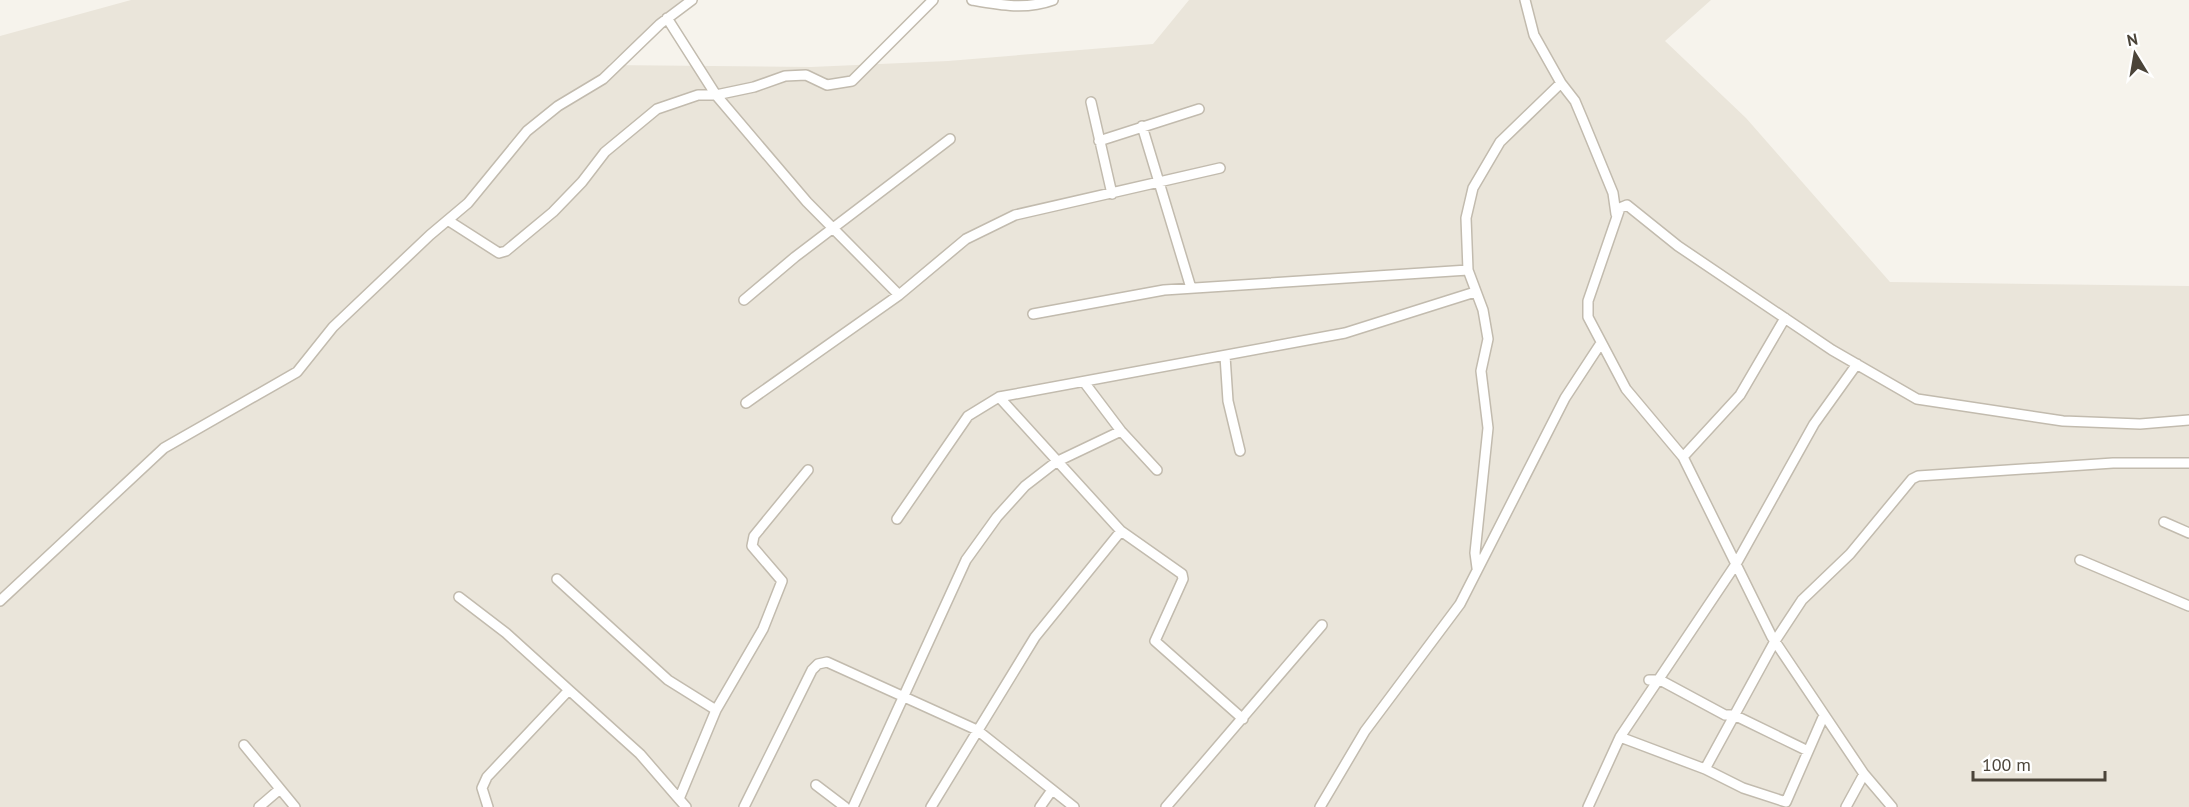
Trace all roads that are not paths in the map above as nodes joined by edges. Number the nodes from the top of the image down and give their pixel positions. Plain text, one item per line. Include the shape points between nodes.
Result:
1 (692, 0) edge
2 (933, 0) edge
3 (972, 0) edge
4 (1053, 0) edge
5 (1525, 0) edge
6 (667, 18) junction
7 (1561, 83) junction
8 (716, 95) junction
9 (1090, 102) dead end
10 (1199, 109) dead end
11 (1142, 126) junction
12 (950, 139) dead end
13 (1100, 141) junction
14 (1220, 168) dead end
15 (1159, 183) junction
16 (1112, 194) junction
17 (1617, 218) junction
18 (449, 220) junction
19 (834, 230) junction
20 (1468, 270) junction
21 (1191, 288) junction
22 (1475, 292) junction
23 (900, 295) junction
24 (744, 300) dead end
25 (1033, 314) dead end
26 (1785, 318) junction
27 (1602, 343) junction
28 (1226, 356) junction
29 (1857, 364) junction
30 (1084, 382) junction
31 (999, 397) junction
32 (746, 403) dead end
33 (2189, 420) edge
34 (1121, 431) junction
35 (1240, 451) dead end
36 (1683, 457) junction
37 (1056, 462) junction
38 (2189, 463) edge
39 (808, 470) dead end
40 (1158, 470) dead end
41 (897, 519) dead end
42 (2163, 522) dead end
43 (1121, 531) junction
44 (2189, 533) edge
45 (2080, 560) dead end
46 (1736, 564) junction
47 (1477, 568) junction
48 (557, 579) dead end
49 (459, 597) dead end
50 (0, 601) edge
51 (2189, 606) edge
52 (1322, 625) dead end
53 (1775, 641) junction
54 (1648, 680) dead end
55 (1660, 680) junction
56 (569, 690) junction
57 (904, 697) junction
58 (716, 710) junction
59 (1734, 715) junction
60 (1824, 715) junction
61 (1243, 719) junction
62 (977, 730) junction
63 (1620, 737) junction
64 (244, 745) dead end
65 (1808, 751) junction
66 (1705, 769) junction
67 (1864, 774) junction
68 (816, 784) dead end
69 (280, 789) junction
70 (1053, 790) junction
71 (679, 799) junction
72 (259, 807) edge
73 (295, 807) edge
74 (488, 807) edge
75 (686, 807) edge
76 (744, 807) edge
77 (845, 807) edge
78 (853, 807) edge
79 (931, 807) edge
80 (1040, 807) edge
81 (1074, 807) edge
82 (1166, 807) edge
83 (1320, 807) edge
84 (1588, 807) edge
85 (1846, 807) edge
86 (1892, 807) edge

1 - 6 street
2 - 8 street via 852,81 827,85 806,75 795,75
3 - 4 street via 1036,7
5 - 7 street via 1534,35
6 - 8 street
6 - 18 street via 609,75 558,106 527,131 484,185
7 - 17 street via 1583,120 1612,193
7 - 20 street via 1500,142 1482,169 1466,218
8 - 18 street via 698,95 657,109 605,152 560,204 506,251 499,253
8 - 19 street
9 - 13 street
10 - 11 street
11 - 13 street
11 - 15 street
12 - 19 street
13 - 16 street
14 - 15 street
15 - 16 street
15 - 21 street
16 - 23 street via 1015,215 989,225 966,239
17 - 26 street via 1620,208 1627,205 1678,246
17 - 27 street via 1587,310
18 - 50 street via 333,327 297,372 164,448
19 - 23 street
19 - 24 street
20 - 21 street
20 - 22 street
21 - 25 street
22 - 28 street via 1345,333
22 - 47 street via 1488,339 1481,371 1488,417 1475,554
23 - 32 street
26 - 29 street
26 - 36 street via 1740,395
27 - 36 street via 1629,393
27 - 47 street via 1565,398
28 - 30 street
28 - 35 street via 1228,401
29 - 33 street via 1926,402 2063,421 2140,424
29 - 46 street via 1814,424
30 - 31 street
30 - 34 street
31 - 37 street
31 - 41 street via 968,416
34 - 37 street
34 - 40 street
36 - 46 street
37 - 43 street
37 - 57 street via 1025,486 966,561
38 - 53 street via 2113,463 1918,476 1850,554 1802,600
39 - 58 street via 754,536 752,546 782,580 763,629
42 - 44 street
43 - 61 street via 1182,574 1156,636 1158,646
43 - 62 street via 1035,638
45 - 51 street
46 - 53 street
46 - 55 street
47 - 83 street via 1460,604 1365,731
48 - 58 street via 668,680
49 - 56 street
52 - 61 street
53 - 59 street
53 - 60 street
54 - 55 street
55 - 59 street via 1725,715
55 - 63 street
56 - 71 street via 640,754
56 - 74 street via 487,777 482,788
57 - 62 street
57 - 76 street via 827,662 818,664
57 - 78 street
58 - 71 street
59 - 65 street
59 - 66 street
60 - 65 street
60 - 67 street
61 - 82 street
62 - 70 street
62 - 79 street
63 - 66 street
63 - 84 street
64 - 69 street
65 - 66 street via 1786,802 1743,788
67 - 85 street
67 - 86 street
68 - 77 street
69 - 72 street
69 - 73 street
70 - 80 street
70 - 81 street
71 - 75 street

